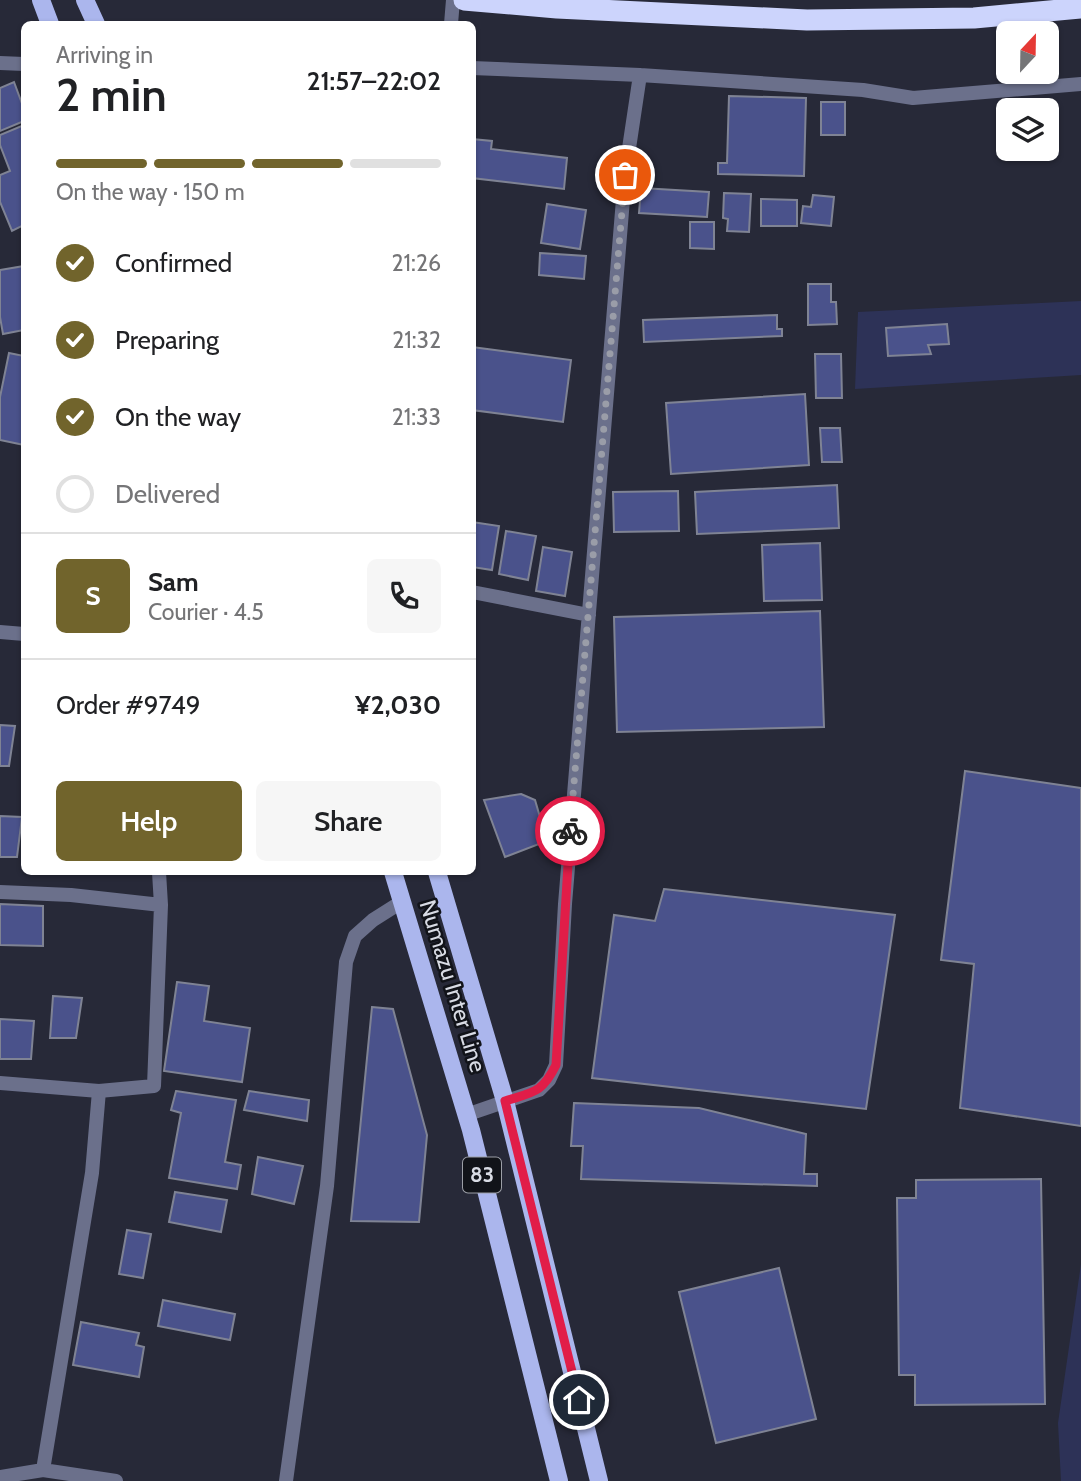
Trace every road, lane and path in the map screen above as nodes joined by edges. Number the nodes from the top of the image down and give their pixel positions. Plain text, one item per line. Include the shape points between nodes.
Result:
1 (41, 0) edge
2 (85, 0) edge
3 (453, 0) edge
4 (464, 0) edge
5 (1081, 8) edge
6 (49, 21) edge
7 (95, 21) edge
8 (451, 21) edge
9 (0, 63) edge
10 (21, 64) edge
11 (476, 68) edge
12 (640, 75) junction
13 (1081, 84) edge
14 (476, 593) edge
15 (589, 615) junction
16 (0, 632) edge
17 (21, 634) edge
18 (159, 875) edge
19 (394, 875) edge
20 (438, 875) edge
21 (0, 892) edge
22 (403, 901) junction
23 (161, 905) junction
24 (0, 1083) edge
25 (99, 1091) junction
26 (505, 1101) junction
27 (466, 1115) junction
28 (43, 1470) junction
29 (0, 1477) edge
30 (116, 1481) edge
31 (286, 1481) edge
32 (559, 1481) edge
33 (599, 1481) edge

1 - 6 main road
2 - 7 main road
3 - 8 street
4 - 5 highway via 807,20 974,18
9 - 10 street
11 - 12 street
12 - 13 street via 863,90 913,98
12 - 15 street via 625,175
14 - 15 street
15 - 26 street via 556,1065 539,1090
16 - 17 street
18 - 23 street
19 - 22 main road, Numazu Inter Line / 83
20 - 26 main road, Numazu Inter Line / 83
21 - 23 street
22 - 27 main road, Numazu Inter Line / 83
22 - 31 street via 355,936 346,962 327,1186
23 - 25 street via 154,1086
24 - 25 street
25 - 28 street via 93,1173
26 - 27 street
26 - 33 main road, Numazu Inter Line / 83
27 - 32 main road, Numazu Inter Line / 83
28 - 29 street
28 - 30 street

